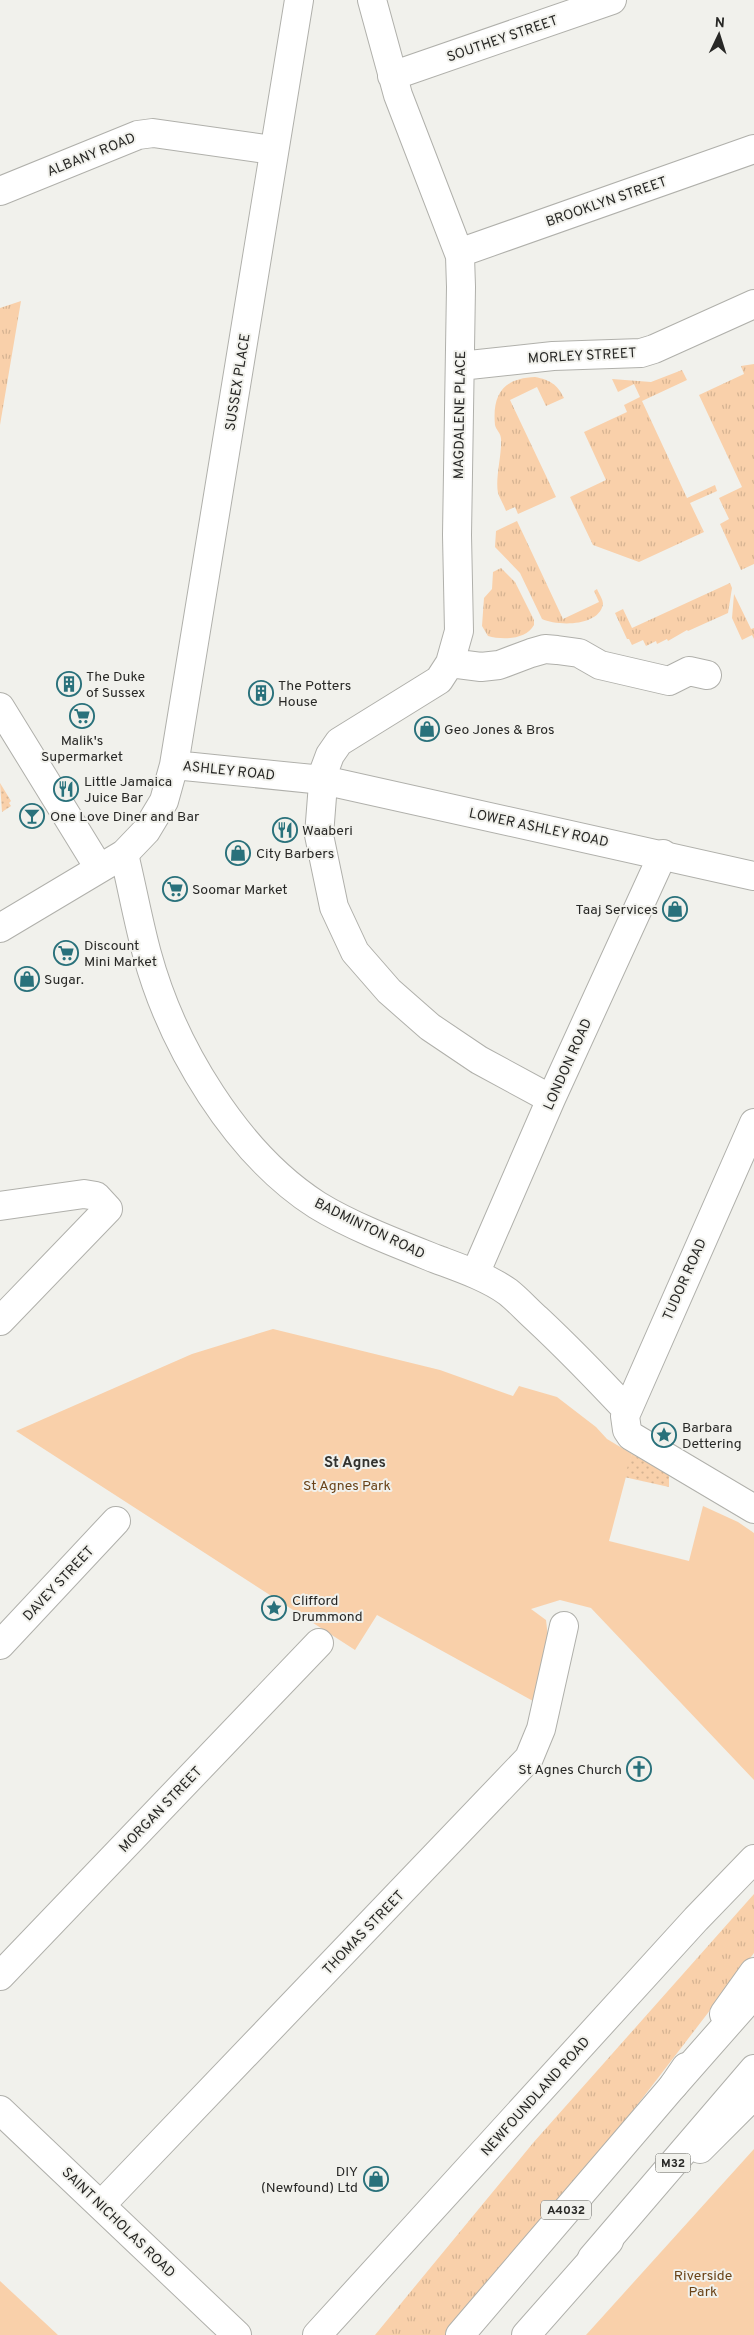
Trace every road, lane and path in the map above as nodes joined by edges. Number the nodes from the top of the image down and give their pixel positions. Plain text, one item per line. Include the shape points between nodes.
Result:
1 (299, 0) edge
2 (372, 0) edge
3 (612, 0) edge
4 (392, 76) junction
5 (273, 150) junction
6 (754, 150) edge
7 (0, 191) edge
8 (459, 253) junction
9 (754, 304) edge
10 (460, 366) junction
11 (450, 663) junction
12 (707, 675) dead end
13 (0, 707) edge
14 (174, 765) junction
15 (323, 780) junction
16 (124, 854) junction
17 (663, 854) junction
18 (99, 868) junction
19 (754, 876) edge
20 (0, 928) edge
21 (551, 1098) junction
22 (754, 1123) edge
23 (0, 1206) edge
24 (475, 1274) junction
25 (0, 1321) edge
26 (626, 1409) junction
27 (754, 1509) edge
28 (116, 1522) dead end
29 (564, 1626) dead end
30 (319, 1643) dead end
31 (0, 1645) edge
32 (754, 1859) edge
33 (754, 1972) edge
34 (0, 1976) edge
35 (754, 1994) edge
36 (754, 2069) edge
37 (673, 2086) junction
38 (754, 2094) edge
39 (0, 2110) edge
40 (101, 2205) junction
41 (592, 2258) junction
42 (237, 2335) edge
43 (318, 2335) edge
44 (460, 2335) edge
45 (526, 2335) edge

1 - 5 main road, SUSSEX PLACE
2 - 4 main road, MAGDALENE PLACE
3 - 4 main road, SOUTHEY STREET
4 - 8 main road, MAGDALENE PLACE
5 - 7 main road, ALBANY ROAD via 153,133 138,135
5 - 14 main road, SUSSEX PLACE
6 - 8 main road, BROOKLYN STREET
8 - 10 main road, MAGDALENE PLACE
9 - 10 main road, MORLEY STREET via 640,353 553,356
10 - 11 main road, MAGDALENE PLACE via 459,631
11 - 12 main road via 499,666 545,649 579,653 600,664 669,681 689,671
11 - 15 main road, MAGDALENE PLACE via 434,686 339,742 330,754
13 - 18 main road
14 - 15 main road, ASHLEY ROAD
14 - 16 main road, ASHLEY ROAD via 164,801 146,831
15 - 17 main road, LOWER ASHLEY ROAD
15 - 21 main road, MAGDALENE PLACE via 319,835 334,907 355,952 389,991 430,1027 479,1060
16 - 18 main road, ASHLEY ROAD
16 - 24 main road, BADMINTON ROAD via 147,955 187,1054 220,1108 261,1158 286,1182 318,1205 393,1242
17 - 19 main road, LOWER ASHLEY ROAD
17 - 21 main road, LONDON ROAD
18 - 20 main road, ASHLEY ROAD
21 - 24 main road, LONDON ROAD
22 - 26 main road, TUDOR ROAD
23 - 25 main road via 84,1194 96,1196 108,1209
24 - 26 main road, BADMINTON ROAD via 507,1292 569,1349
26 - 27 main road via 626,1423 631,1436
28 - 31 main road, DAVEY STREET
29 - 40 main road, THOMAS STREET via 541,1729 529,1758
30 - 34 main road, MORGAN STREET
32 - 43 main road, NEWFOUNDLAND ROAD
33 - 37 main road, A4032
35 - 37 main road
36 - 41 main road, M32
37 - 44 main road, A4032
38 - 41 main road
39 - 40 main road, SAINT NICHOLAS ROAD
40 - 42 main road, SAINT NICHOLAS ROAD
41 - 45 main road

